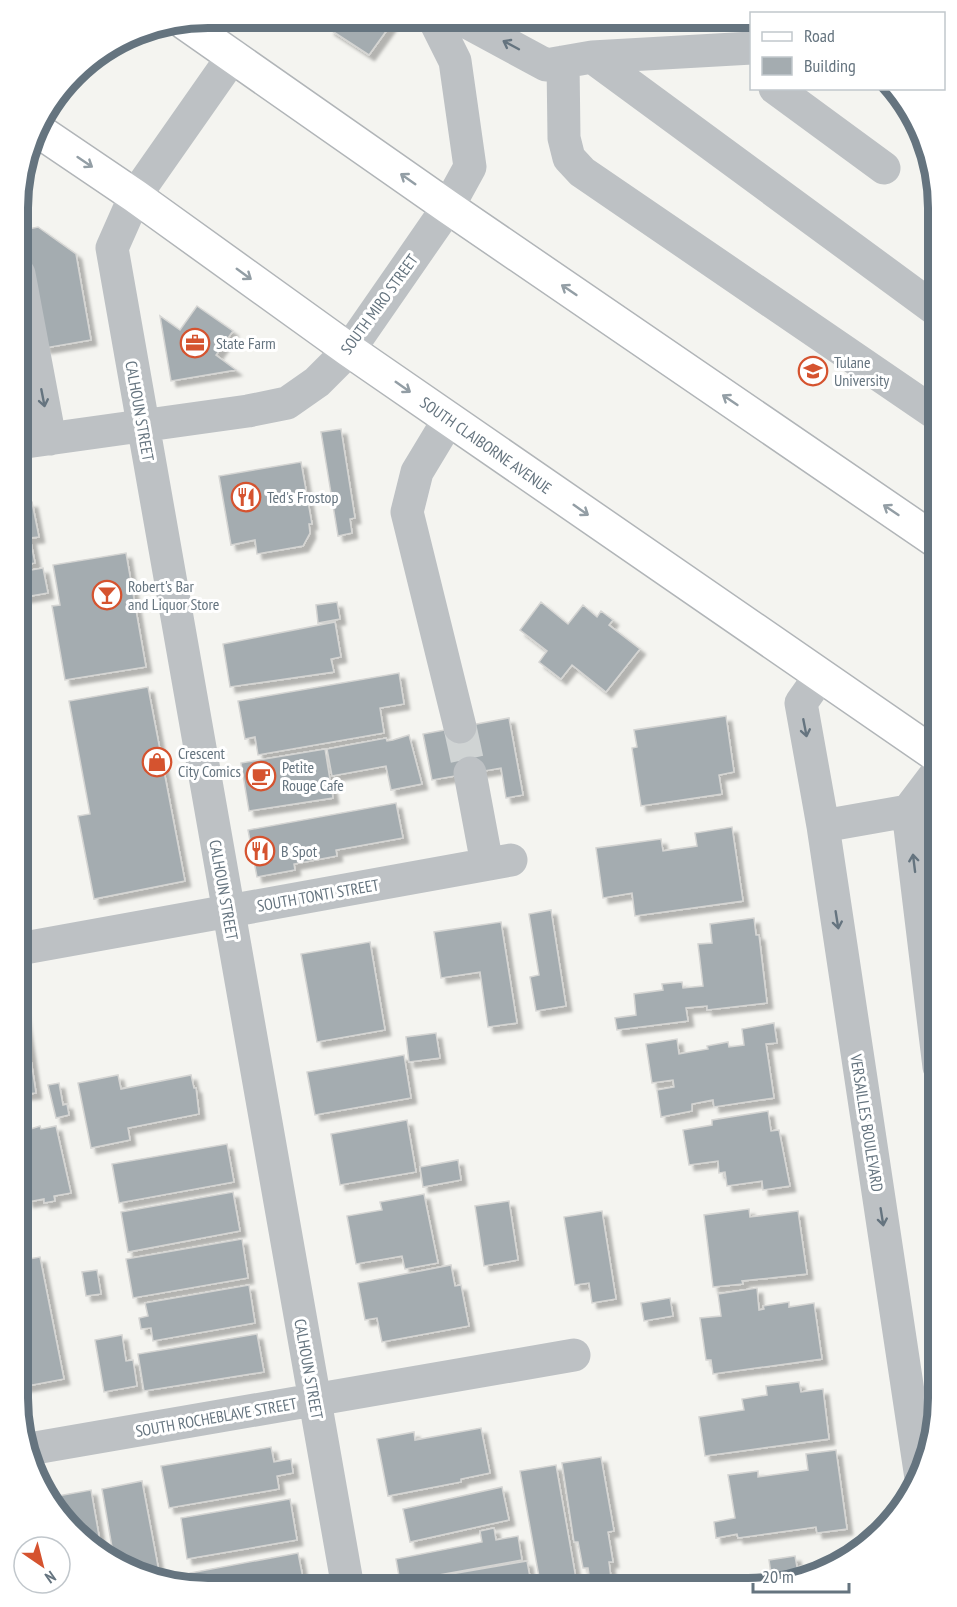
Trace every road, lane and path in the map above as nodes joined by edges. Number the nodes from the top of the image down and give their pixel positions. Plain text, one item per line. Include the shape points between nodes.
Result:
1 (479, 28) edge
2 (194, 29) edge
3 (439, 29) edge
4 (746, 54) edge
5 (233, 56) junction
6 (577, 60) junction
7 (778, 90) edge
8 (44, 135) edge
9 (884, 168) dead end
10 (135, 196) junction
11 (448, 207) junction
12 (928, 304) edge
13 (349, 350) junction
14 (28, 358) edge
15 (928, 408) edge
16 (449, 419) junction
17 (142, 425) junction
18 (35, 441) edge
19 (928, 535) edge
20 (820, 676) junction
21 (459, 727) tunnel mouth
22 (928, 750) edge
23 (470, 773) tunnel mouth
24 (928, 785) edge
25 (908, 811) junction
26 (823, 826) junction
27 (227, 911) junction
28 (28, 947) edge
29 (928, 976) edge
30 (574, 1355) dead end
31 (314, 1400) junction
32 (925, 1417) edge
33 (924, 1439) edge
34 (35, 1448) dead end
35 (346, 1578) edge

6 -> 1 street via 546,65
2 - 5 main road
3 - 11 street, SOUTH MIRO STREET via 455,61 470,167
4 - 6 street via 706,48
5 - 10 street, CALHOUN STREET
11 -> 5 main road
6 - 12 street
6 - 15 street via 564,138 569,158 582,172
7 - 9 street
8 -> 10 main road, SOUTH CLAIBORNE AVENUE
10 -> 13 main road, SOUTH CLAIBORNE AVENUE
10 - 17 street, CALHOUN STREET via 112,248
11 - 13 street, SOUTH MIRO STREET
19 -> 11 main road
13 -> 16 main road, SOUTH CLAIBORNE AVENUE
13 - 17 street, SOUTH MIRO STREET via 317,382 286,403
14 -> 18 street
16 -> 20 main road, SOUTH CLAIBORNE AVENUE
16 - 21 street via 417,472 407,512
17 - 18 street, SOUTH MIRO STREET
17 - 27 street, CALHOUN STREET
20 - 22 main road, SOUTH CLAIBORNE AVENUE
20 -> 26 street, VERSAILLES BOULEVARD via 801,703
23 - 27 street, SOUTH TONTI STREET via 499,862
24 - 25 street
25 - 26 street
29 -> 25 street
26 -> 32 street, VERSAILLES BOULEVARD
27 - 28 street, SOUTH TONTI STREET
27 - 31 street, CALHOUN STREET
30 - 31 street, SOUTH ROCHEBLAVE STREET
31 - 34 street, SOUTH ROCHEBLAVE STREET
31 - 35 street, CALHOUN STREET
32 - 33 street, VERSAILLES BOULEVARD

